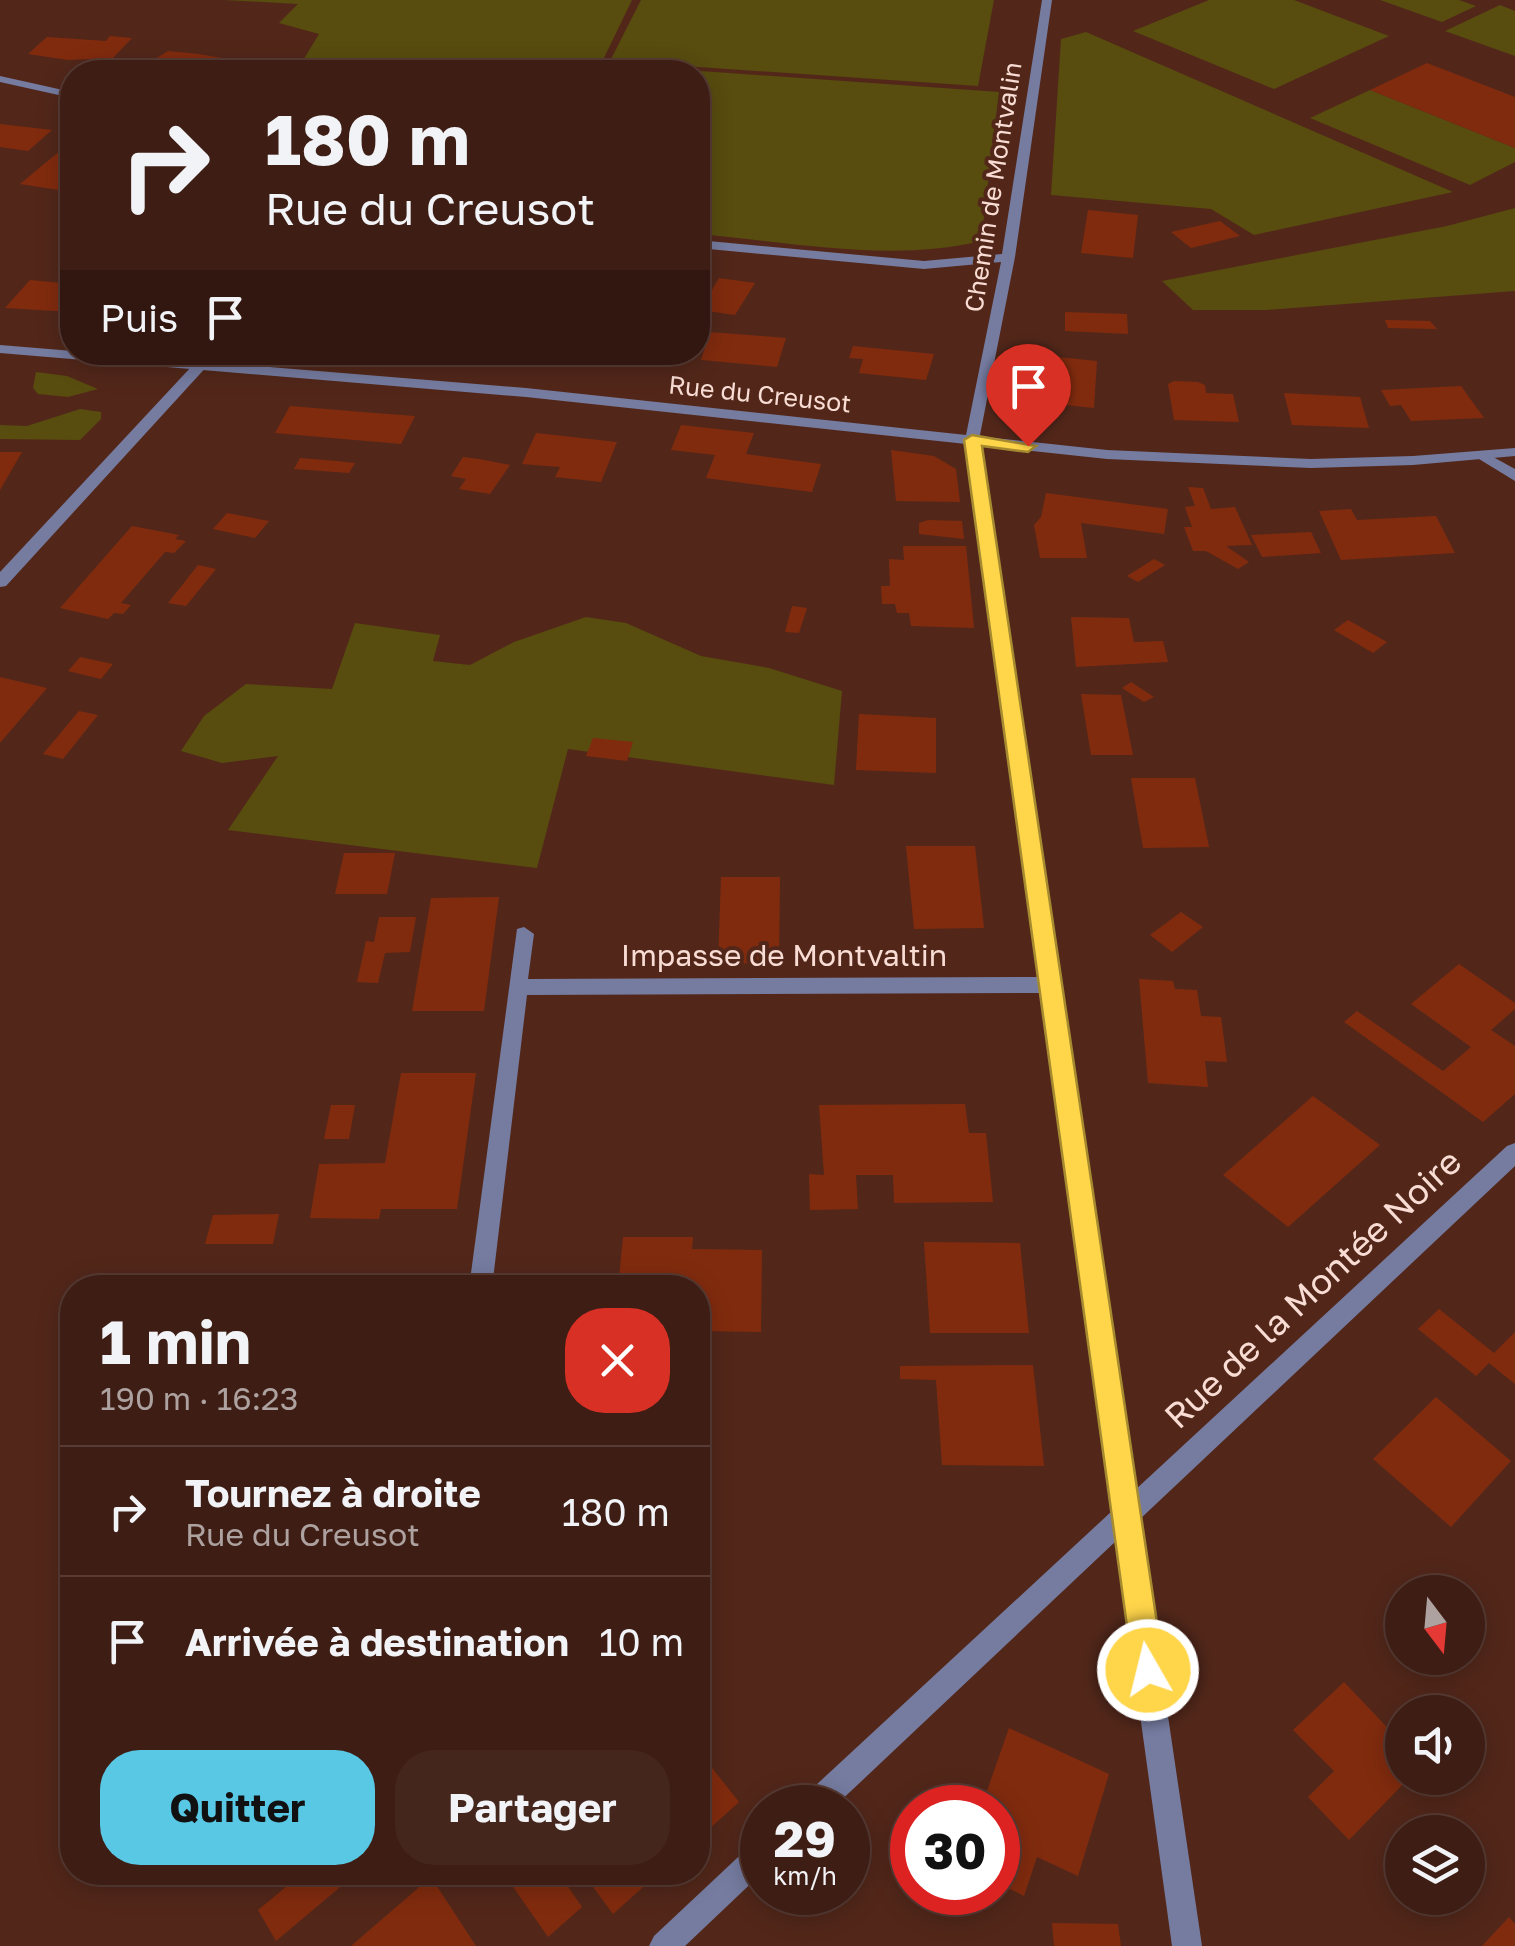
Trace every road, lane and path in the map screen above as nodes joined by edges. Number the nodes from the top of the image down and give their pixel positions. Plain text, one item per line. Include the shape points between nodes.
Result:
1 (1046, 0) edge
2 (0, 80) edge
3 (60, 92) edge
4 (710, 245) edge
5 (1008, 257) junction
6 (0, 349) edge
7 (60, 352) edge
8 (202, 365) edge
9 (267, 365) edge
10 (972, 440) junction
11 (1515, 452) edge
12 (1484, 456) junction
13 (1515, 476) edge
14 (0, 582) edge
15 (524, 934) dead end
16 (1050, 985) junction
17 (518, 987) junction
18 (1515, 1152) edge
19 (482, 1275) edge
20 (1127, 1513) junction
21 (837, 1785) edge
22 (740, 1875) edge
23 (664, 1946) edge
24 (1186, 1946) edge

1 - 5 street, Chemin de Montvalin
2 - 3 street
4 - 5 street via 924,265
5 - 10 street, Chemin de Montvalin
6 - 7 street, Rue du Creusot
8 - 14 street
9 - 10 street, Rue du Creusot
10 - 12 street, Rue du Creusot via 1258,464
10 - 16 street, Chemin de Montvalin
11 - 12 street, Rue du Creusot
12 - 13 street
15 - 17 street
16 - 17 street, Impasse de Montvaltin
16 - 20 street, Chemin de Montvalin
17 - 19 street
18 - 20 street, Rue de la Montée Noire
20 - 21 street, Rue de la Montée Noire
20 - 24 street, Chemin de Montvalin
22 - 23 street

